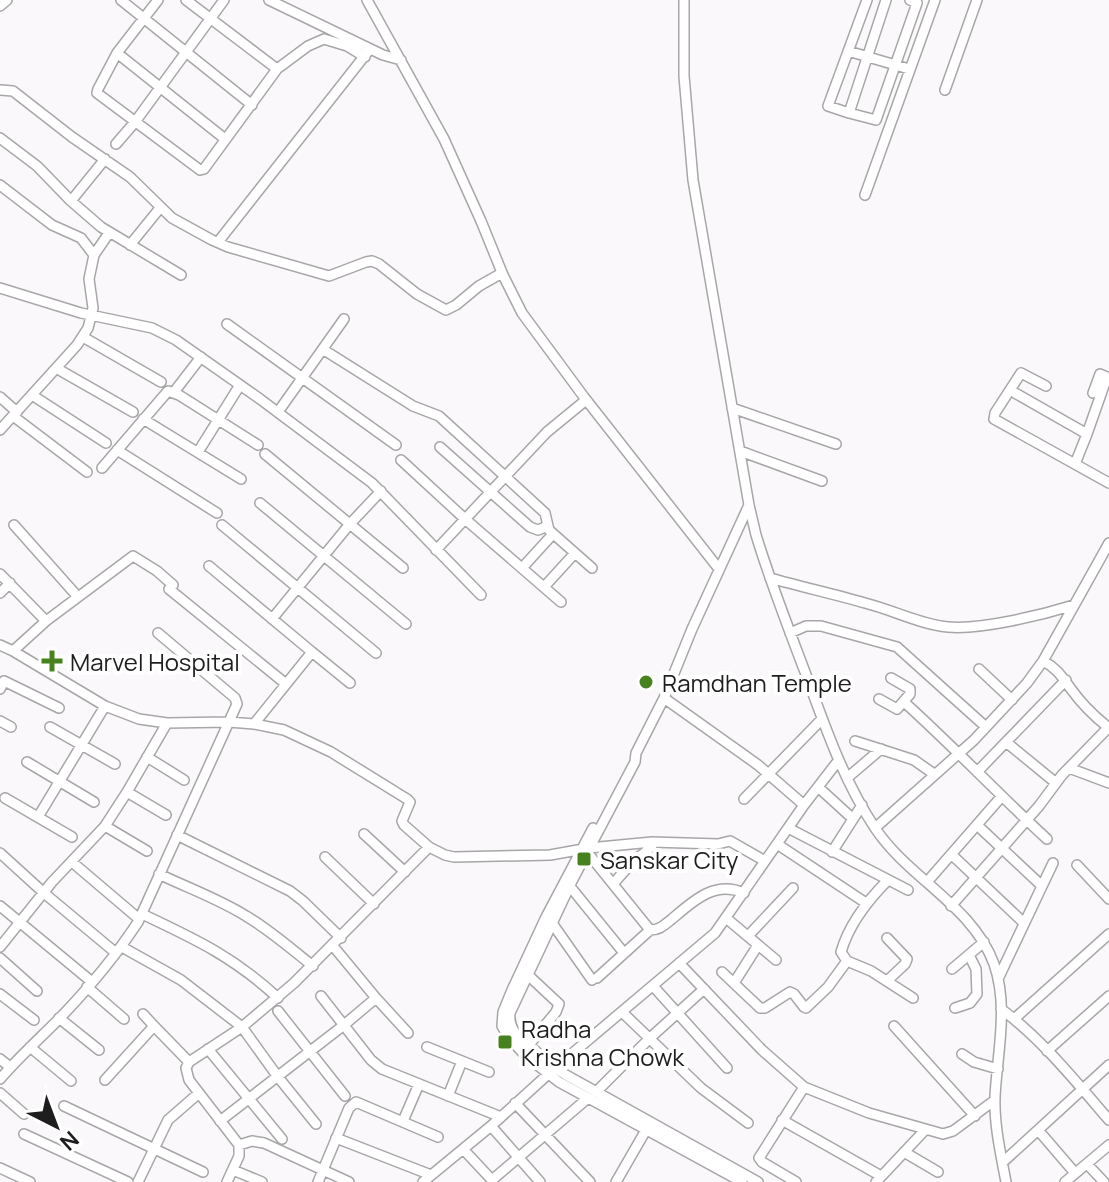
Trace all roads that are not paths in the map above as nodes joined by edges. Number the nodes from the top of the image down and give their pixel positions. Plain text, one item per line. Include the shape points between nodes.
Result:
1 (7, 0) edge
2 (121, 0) edge
3 (158, 0) edge
4 (186, 0) edge
5 (224, 0) edge
6 (269, 0) edge
7 (367, 0) edge
8 (684, 0) edge
9 (867, 0) edge
10 (886, 0) edge
11 (910, 0) edge
12 (935, 0) edge
13 (977, 0) edge
14 (0, 6) edge
15 (144, 17) junction
16 (210, 18) junction
17 (848, 51) junction
18 (186, 52) junction
19 (117, 53) junction
20 (367, 53) junction
21 (868, 57) junction
22 (401, 60) junction
23 (895, 65) junction
24 (277, 69) junction
25 (909, 69) junction
26 (160, 87) junction
27 (0, 90) edge
28 (945, 90) dead end
29 (252, 105) junction
30 (849, 113) junction
31 (135, 122) junction
32 (0, 138) edge
33 (225, 139) junction
34 (116, 144) dead end
35 (105, 159) junction
36 (0, 185) edge
37 (865, 195) dead end
38 (71, 201) junction
39 (160, 208) junction
40 (109, 233) junction
41 (218, 242) junction
42 (130, 245) junction
43 (94, 255) junction
44 (502, 273) junction
45 (181, 275) dead end
46 (0, 288) edge
47 (92, 315) junction
48 (344, 319) dead end
49 (227, 324) dead end
50 (83, 337) junction
51 (324, 350) junction
52 (201, 357) junction
53 (56, 368) junction
54 (1108, 377) edge
55 (303, 379) junction
56 (161, 382) dead end
57 (240, 385) junction
58 (1046, 386) dead end
59 (174, 392) junction
60 (1015, 393) dead end
61 (1093, 393) dead end
62 (32, 395) junction
63 (0, 397) edge
64 (586, 400) junction
65 (732, 408) junction
66 (133, 412) dead end
67 (278, 412) junction
68 (15, 414) junction
69 (143, 419) junction
70 (218, 420) junction
71 (0, 430) edge
72 (1087, 434) junction
73 (106, 443) dead end
74 (836, 444) dead end
75 (258, 445) dead end
76 (396, 445) dead end
77 (440, 447) dead end
78 (117, 450) junction
79 (740, 451) junction
80 (198, 452) junction
81 (265, 454) dead end
82 (401, 460) dead end
83 (1075, 464) junction
84 (102, 468) dead end
85 (87, 472) dead end
86 (505, 476) junction
87 (241, 479) dead end
88 (822, 481) dead end
89 (1109, 483) edge
90 (381, 491) junction
91 (490, 492) junction
92 (260, 503) dead end
93 (749, 505) junction
94 (217, 513) dead end
95 (465, 519) junction
96 (14, 525) dead end
97 (222, 525) dead end
98 (349, 525) junction
99 (550, 530) junction
100 (1109, 543) edge
101 (436, 550) junction
102 (575, 553) junction
103 (323, 556) junction
104 (209, 566) dead end
105 (403, 568) dead end
106 (522, 568) junction
107 (592, 568) dead end
108 (719, 569) junction
109 (0, 574) edge
110 (770, 578) junction
111 (10, 583) junction
112 (544, 587) junction
113 (297, 588) junction
114 (0, 593) edge
115 (481, 595) dead end
116 (78, 597) junction
117 (561, 602) dead end
118 (1074, 605) junction
119 (272, 619) junction
120 (46, 621) junction
121 (406, 624) dead end
122 (158, 633) dead end
123 (790, 633) junction
124 (0, 645) edge
125 (13, 651) junction
126 (312, 652) junction
127 (376, 653) dead end
128 (1044, 659) junction
129 (979, 669) dead end
130 (891, 678) dead end
131 (1066, 680) junction
132 (1, 683) edge
133 (350, 683) dead end
134 (286, 684) junction
135 (664, 698) junction
136 (879, 699) dead end
137 (1012, 700) junction
138 (904, 702) junction
139 (105, 706) junction
140 (59, 708) dead end
141 (822, 719) junction
142 (0, 721) edge
143 (229, 722) junction
144 (167, 723) junction
145 (254, 724) junction
146 (11, 727) dead end
147 (50, 727) dead end
148 (986, 727) junction
149 (1109, 728) edge
150 (855, 741) dead end
151 (1006, 742) junction
152 (81, 745) junction
153 (881, 749) junction
154 (960, 753) junction
155 (147, 757) junction
156 (838, 761) junction
157 (27, 762) dead end
158 (115, 764) dead end
159 (1069, 768) junction
160 (977, 772) junction
161 (769, 774) junction
162 (934, 774) junction
163 (847, 778) junction
164 (184, 780) dead end
165 (60, 782) junction
166 (1056, 783) junction
167 (1109, 783) edge
168 (818, 787) junction
169 (127, 792) junction
170 (1002, 796) junction
171 (5, 798) dead end
172 (744, 799) dead end
173 (94, 802) dead end
174 (804, 805) junction
175 (862, 805) junction
176 (166, 815) dead end
177 (38, 817) junction
178 (852, 818) junction
179 (1027, 820) junction
180 (977, 825) junction
181 (105, 826) junction
182 (788, 828) junction
183 (875, 828) junction
184 (364, 834) dead end
185 (177, 835) junction
186 (72, 837) dead end
187 (1047, 839) dead end
188 (652, 842) junction
189 (777, 844) junction
190 (429, 847) junction
191 (1001, 847) junction
192 (586, 850) junction
193 (147, 851) dead end
194 (832, 852) junction
195 (0, 853) edge
196 (951, 854) junction
197 (325, 857) dead end
198 (765, 861) junction
199 (72, 862) junction
200 (1053, 863) dead end
201 (1077, 865) dead end
202 (405, 872) junction
203 (159, 874) junction
204 (976, 876) junction
205 (888, 880) junction
206 (927, 882) junction
207 (567, 883) junction
208 (613, 884) junction
209 (1042, 886) junction
210 (793, 888) dead end
211 (908, 890) dead end
212 (44, 893) junction
213 (744, 893) junction
214 (1109, 899) edge
215 (866, 903) junction
216 (374, 904) junction
217 (0, 906) edge
218 (951, 906) junction
219 (141, 916) junction
220 (726, 918) junction
221 (19, 923) junction
222 (552, 923) junction
223 (1024, 923) junction
224 (650, 930) junction
225 (748, 936) junction
226 (341, 938) junction
227 (887, 938) dead end
228 (1107, 939) edge
229 (984, 942) junction
230 (758, 945) junction
231 (333, 946) junction
232 (0, 947) edge
233 (119, 950) junction
234 (624, 953) junction
235 (969, 955) junction
236 (0, 958) edge
237 (776, 960) dead end
238 (847, 961) junction
239 (679, 963) junction
240 (313, 966) junction
241 (952, 969) dead end
242 (722, 972) dead end
243 (528, 975) junction
244 (998, 979) junction
245 (887, 981) junction
246 (734, 983) junction
247 (90, 984) junction
248 (653, 986) junction
249 (704, 989) junction
250 (37, 991) dead end
251 (0, 994) edge
252 (321, 996) dead end
253 (1109, 996) edge
254 (278, 998) junction
255 (376, 998) junction
256 (913, 998) dead end
257 (955, 1008) dead end
258 (1001, 1009) junction
259 (278, 1011) dead end
260 (622, 1012) junction
261 (677, 1013) junction
262 (143, 1014) dead end
263 (59, 1018) junction
264 (124, 1019) dead end
265 (1014, 1019) junction
266 (34, 1020) dead end
267 (344, 1025) junction
268 (154, 1026) junction
269 (894, 1026) dead end
270 (242, 1027) junction
271 (408, 1033) dead end
272 (650, 1038) junction
273 (528, 1046) junction
274 (30, 1047) junction
275 (427, 1047) dead end
276 (208, 1049) junction
277 (99, 1050) dead end
278 (310, 1051) junction
279 (1047, 1051) junction
280 (962, 1054) dead end
281 (0, 1059) edge
282 (462, 1061) junction
283 (189, 1062) junction
284 (1109, 1065) edge
285 (10, 1067) junction
286 (727, 1068) dead end
287 (998, 1069) junction
288 (551, 1071) junction
289 (489, 1072) dead end
290 (278, 1077) junction
291 (0, 1079) edge
292 (105, 1080) dead end
293 (71, 1081) dead end
294 (419, 1084) junction
295 (804, 1087) junction
296 (1083, 1090) junction
297 (0, 1093) edge
298 (199, 1093) junction
299 (592, 1095) junction
300 (345, 1096) dead end
301 (448, 1096) junction
302 (249, 1099) junction
303 (995, 1100) junction
304 (515, 1103) junction
305 (64, 1106) dead end
306 (24, 1114) dead end
307 (975, 1116) junction
308 (501, 1117) junction
309 (782, 1120) junction
310 (1109, 1120) edge
311 (220, 1121) junction
312 (403, 1121) junction
313 (748, 1123) dead end
314 (316, 1124) dead end
315 (491, 1126) junction
316 (646, 1130) junction
317 (925, 1130) junction
318 (1038, 1130) junction
319 (24, 1134) dead end
320 (544, 1135) junction
321 (438, 1137) dead end
322 (336, 1138) junction
323 (282, 1139) dead end
324 (239, 1145) junction
325 (1109, 1145) edge
326 (463, 1149) junction
327 (152, 1150) junction
328 (904, 1152) junction
329 (518, 1159) junction
330 (1003, 1162) junction
331 (1087, 1164) junction
332 (0, 1168) edge
333 (233, 1170) junction
334 (323, 1170) junction
335 (203, 1172) dead end
336 (938, 1172) dead end
337 (1075, 1173) junction
338 (878, 1179) edge
339 (426, 1180) edge
340 (584, 1180) edge
341 (30, 1182) edge
342 (128, 1182) edge
343 (138, 1182) edge
344 (227, 1182) edge
345 (262, 1182) edge
346 (318, 1182) edge
347 (349, 1182) edge
348 (540, 1182) edge
349 (616, 1182) edge
350 (742, 1182) edge
351 (758, 1182) edge
352 (796, 1182) edge
353 (1006, 1182) edge
354 (1065, 1182) edge
355 (1104, 1182) edge

1 - 14 street
2 - 15 street
3 - 15 street
4 - 16 street
5 - 16 street
6 - 20 street
7 - 22 street
8 - 65 street via 693,180
9 - 17 street
10 - 21 street
11 - 23 street via 917,3
12 - 25 street
13 - 28 street
15 - 18 street
15 - 19 street
16 - 18 street
16 - 24 street
17 - 21 street
17 - 30 street via 828,106
18 - 26 street
18 - 29 street
19 - 26 street
19 - 31 street via 97,93
20 - 22 street
20 - 24 street via 324,39
20 - 41 street
21 - 23 street
21 - 30 street
22 - 44 street via 444,139
23 - 25 street
23 - 30 street via 876,120
24 - 29 street
25 - 37 street
26 - 31 street
26 - 33 street
27 - 35 street via 13,91
29 - 33 street
31 - 33 street via 200,170
31 - 34 street
32 - 38 street
35 - 38 street
35 - 39 street
36 - 43 street via 52,225 81,238
38 - 40 street
39 - 41 street
39 - 42 street
40 - 42 street
40 - 43 street
41 - 44 street via 329,276 372,261 446,310
42 - 45 street
43 - 47 street via 89,279
44 - 64 street via 522,313
46 - 47 street
47 - 50 street
47 - 52 street via 152,328
48 - 51 street
49 - 55 street
50 - 53 street
50 - 56 street
51 - 55 street
51 - 86 street via 413,406 439,416
52 - 57 street
52 - 59 street
53 - 62 street
53 - 66 street
54 - 61 street via 1100,374
54 - 72 street
55 - 67 street
55 - 76 street
57 - 67 street
57 - 70 street
58 - 83 street via 1021,373 994,419
59 - 69 street via 166,393
59 - 70 street
60 - 72 street
62 - 68 street
62 - 73 street
63 - 68 street
64 - 86 street
64 - 108 street
65 - 74 street
65 - 79 street
67 - 90 street
68 - 71 street
68 - 85 street
69 - 78 street
69 - 80 street
70 - 75 street
70 - 80 street
72 - 83 street
77 - 91 street
78 - 84 street
78 - 94 street
79 - 88 street
79 - 93 street
80 - 87 street
81 - 98 street
82 - 95 street
83 - 89 street
86 - 91 street
86 - 99 street via 545,513
90 - 98 street
90 - 101 street
91 - 95 street
91 - 99 street via 534,530
92 - 103 street
93 - 108 street
93 - 110 street
95 - 101 street
95 - 106 street
96 - 116 street
97 - 113 street
98 - 103 street
98 - 105 street
99 - 102 street
99 - 106 street
100 - 118 street
101 - 115 street
102 - 107 street
102 - 112 street
103 - 113 street
103 - 121 street
104 - 119 street
106 - 112 street
108 - 135 street
109 - 111 street
110 - 118 street via 947,627 986,625
110 - 123 street
111 - 114 street
111 - 120 street
112 - 117 street
113 - 119 street
113 - 127 street
116 - 120 street
116 - 134 street via 133,556
118 - 128 street
119 - 126 street
120 - 125 street
122 - 143 street via 235,698
123 - 141 street
123 - 148 street via 821,626 897,647
124 - 125 street
125 - 139 street
126 - 133 street
126 - 134 street
128 - 131 street
128 - 137 street
129 - 137 street
130 - 138 street via 911,691
131 - 149 street
131 - 151 street
132 - 140 street
134 - 145 street
135 - 161 street
135 - 192 street
136 - 138 street via 895,709
137 - 148 street
138 - 154 street
139 - 144 street
139 - 152 street
141 - 156 street
141 - 161 street
142 - 146 street
143 - 144 street
143 - 145 street
143 - 185 street
144 - 155 street
145 - 190 street via 284,730 321,747 407,799 410,806 402,821
147 - 152 street
148 - 154 street
149 - 159 street
150 - 153 street
151 - 160 street
151 - 166 street
152 - 158 street
152 - 165 street
153 - 162 street via 914,760
153 - 163 street
154 - 160 street
154 - 162 street
155 - 164 street
155 - 169 street
156 - 163 street
156 - 168 street
157 - 165 street
159 - 166 street
159 - 167 street
160 - 170 street
161 - 172 street
161 - 174 street
162 - 183 street
163 - 175 street
165 - 173 street
165 - 177 street
166 - 179 street
168 - 174 street
168 - 178 street
169 - 176 street
169 - 181 street
170 - 179 street
170 - 180 street
171 - 177 street
174 - 182 street
175 - 178 street
175 - 183 street
177 - 186 street
178 - 194 street
179 - 187 street
179 - 191 street
180 - 191 street
180 - 196 street
181 - 193 street
181 - 199 street
182 - 189 street
182 - 194 street
183 - 206 street
184 - 202 street
185 - 203 street
185 - 226 street via 290,891
188 - 192 street
188 - 198 street via 730,841
188 - 208 street
189 - 198 street
189 - 215 street
190 - 192 street via 454,857
190 - 202 street
191 - 204 street
191 - 209 street
192 - 207 street
192 - 208 street
194 - 205 street
195 - 212 street
196 - 204 street
196 - 206 street
197 - 216 street
198 - 213 street
199 - 212 street
199 - 219 street
200 - 209 street
201 - 214 street
202 - 216 street
203 - 219 street
203 - 240 street via 247,916
204 - 218 street
204 - 223 street
205 - 211 street
205 - 215 street
206 - 218 street
207 - 222 street
207 - 234 street
207 - 288 street via 501,1020 509,1038
208 - 224 street
209 - 223 street
210 - 225 street
212 - 221 street
212 - 233 street
213 - 220 street
213 - 224 street via 716,889
215 - 238 street via 842,947
216 - 226 street
217 - 221 street
218 - 229 street
219 - 233 street
219 - 254 street via 204,943
220 - 225 street
220 - 239 street
221 - 232 street
221 - 247 street
222 - 234 street via 595,979
222 - 243 street
223 - 244 street
224 - 234 street
225 - 230 street
226 - 231 street
227 - 245 street via 907,959
228 - 265 street
229 - 235 street
229 - 244 street
230 - 237 street
230 - 246 street
231 - 240 street
231 - 255 street
233 - 247 street
233 - 270 street via 181,980
235 - 241 street
235 - 257 street via 976,969 977,994
236 - 250 street
238 - 245 street
238 - 246 street via 806,1008 790,992 760,1008
239 - 248 street
239 - 249 street
240 - 254 street
242 - 246 street
243 - 273 street via 509,1019
243 - 273 street via 559,1004
244 - 258 street
245 - 256 street
247 - 263 street
247 - 264 street
248 - 260 street
248 - 261 street
249 - 261 street
249 - 295 street
251 - 266 street
252 - 267 street
253 - 279 street
254 - 270 street
255 - 267 street
255 - 271 street
258 - 265 street
258 - 287 street
259 - 278 street
260 - 272 street
260 - 288 street
261 - 272 street
261 - 286 street
262 - 268 street
263 - 274 street
263 - 277 street
265 - 279 street
267 - 278 street
267 - 294 street via 377,1065
268 - 283 street
268 - 292 street
269 - 307 street
270 - 276 street
270 - 290 street
272 - 299 street
272 - 313 street via 712,1098
273 - 288 street
274 - 285 street
274 - 293 street
275 - 282 street
276 - 283 street
276 - 302 street
278 - 290 street
278 - 300 street
279 - 296 street
280 - 287 street
281 - 285 street
282 - 289 street
282 - 301 street
283 - 298 street via 186,1074
284 - 296 street
285 - 291 street
287 - 303 street
288 - 299 street
288 - 304 street
290 - 302 street
290 - 314 street
294 - 301 street
294 - 312 street
295 - 309 street
295 - 317 street
296 - 310 street
296 - 318 street
297 - 306 street
298 - 311 street
298 - 327 street via 168,1120
299 - 316 street
299 - 320 street
299 - 351 street
301 - 308 street
302 - 311 street
302 - 323 street
303 - 307 street
303 - 330 street
304 - 308 street
304 - 320 street
305 - 327 street
307 - 317 street via 948,1134
308 - 315 street
309 - 338 street
309 - 352 street via 759,1158
311 - 324 street
312 - 321 street
312 - 322 street via 356,1102
315 - 326 street
315 - 329 street
316 - 349 street
316 - 350 street
317 - 328 street
318 - 330 street
318 - 337 street
319 - 342 street
320 - 329 street
320 - 340 street
322 - 334 street
322 - 339 street
324 - 333 street
324 - 334 street via 264,1143
325 - 331 street
326 - 329 street via 492,1180
326 - 339 street
327 - 335 street
327 - 343 street
328 - 336 street
328 - 338 street
329 - 348 street
330 - 353 street
331 - 337 street
331 - 355 street
332 - 341 street
333 - 344 street
333 - 345 street
334 - 346 street
334 - 347 street
337 - 354 street

